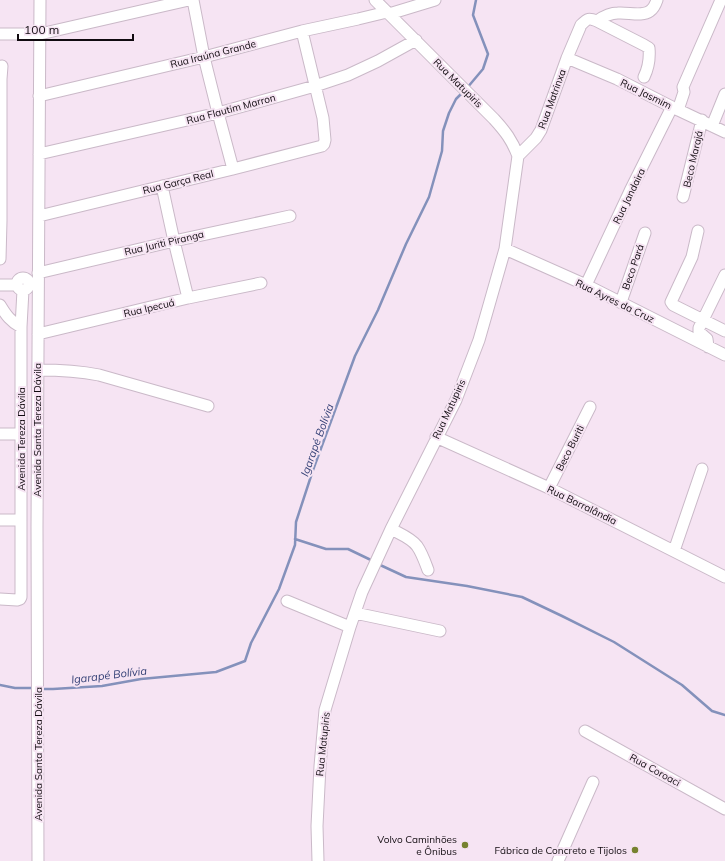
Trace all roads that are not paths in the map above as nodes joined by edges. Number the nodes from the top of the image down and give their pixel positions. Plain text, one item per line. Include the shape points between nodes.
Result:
1 (40, 0) edge
2 (189, 0) edge
3 (193, 0) edge
4 (375, 0) edge
5 (436, 0) edge
6 (657, 0) edge
7 (720, 0) edge
8 (388, 13) junction
9 (598, 21) junction
10 (302, 31) junction
11 (0, 34) edge
12 (40, 34) junction
13 (416, 40) junction
14 (204, 57) junction
15 (567, 58) junction
16 (2, 66) dead end
17 (644, 77) dead end
18 (0, 79) edge
19 (315, 86) junction
20 (725, 94) edge
21 (39, 96) junction
22 (675, 108) junction
23 (218, 113) junction
24 (702, 120) junction
25 (712, 126) junction
26 (725, 132) edge
27 (1, 151) edge
28 (39, 154) junction
29 (518, 156) junction
30 (233, 169) junction
31 (162, 186) junction
32 (684, 197) dead end
33 (39, 216) junction
34 (290, 216) dead end
35 (0, 221) edge
36 (698, 231) dead end
37 (645, 233) dead end
38 (174, 241) junction
39 (504, 249) junction
40 (0, 259) edge
41 (38, 273) junction
42 (725, 275) edge
43 (261, 283) dead end
44 (0, 285) edge
45 (586, 285) junction
46 (188, 298) junction
47 (621, 302) junction
48 (0, 305) edge
49 (703, 320) junction
50 (21, 327) junction
51 (725, 331) edge
52 (38, 334) junction
53 (708, 348) junction
54 (725, 355) edge
55 (38, 370) junction
56 (208, 406) dead end
57 (590, 407) dead end
58 (0, 434) edge
59 (21, 434) junction
60 (436, 437) junction
61 (702, 469) dead end
62 (549, 488) junction
63 (0, 520) edge
64 (21, 520) junction
65 (391, 529) junction
66 (674, 551) junction
67 (428, 570) dead end
68 (725, 577) edge
69 (0, 598) edge
70 (286, 601) dead end
71 (355, 613) junction
72 (350, 627) junction
73 (440, 631) dead end
74 (585, 731) dead end
75 (593, 782) dead end
76 (725, 809) edge
77 (38, 861) edge
78 (318, 861) edge
79 (558, 861) edge

1 - 12 street, Avenida Santa Tereza Dávila
2 - 12 street
3 - 14 street
4 - 8 street, Rua Matupiris
5 - 8 street, Rua Iraúna Grande
6 - 9 street via 651,10 645,13 610,14
7 - 22 street, Rua Jandaira via 683,87 684,92
8 - 10 street, Rua Iraúna Grande
8 - 13 street, Rua Matupiris
9 - 15 street, Rua Matrinxa via 585,21
9 - 17 street via 649,48 650,61
10 - 14 street, Rua Iraúna Grande
10 - 19 street
11 - 12 street
12 - 21 street, Avenida Santa Tereza Dávila
13 - 19 street, Rua Flautim Marron via 348,75
13 - 29 street, Rua Matupiris via 505,130
14 - 21 street, Rua Iraúna Grande
14 - 23 street
15 - 22 street, Rua Jasmim
15 - 29 street, Rua Matrinxa via 541,130
16 - 18 street
18 - 27 street
19 - 23 street, Rua Flautim Marron
19 - 30 street, Rua Garça Real via 323,118 324,144
20 - 25 street
21 - 28 street, Avenida Santa Tereza Dávila
22 - 24 street, Rua Jasmim
22 - 45 street, Rua Jandaira via 630,190
23 - 28 street, Rua Flautim Marron
23 - 30 street
24 - 25 street, Rua Jasmim
24 - 32 street, Beco Marajá
25 - 26 street, Rua Jasmim
27 - 35 street
28 - 33 street, Avenida Santa Tereza Dávila
29 - 39 street, Rua Matupiris
30 - 31 street, Rua Garça Real
31 - 33 street, Rua Garça Real
31 - 38 street
33 - 41 street, Avenida Santa Tereza Dávila
34 - 38 street, Rua Juriti Piranga
35 - 40 street
36 - 49 street via 692,257 671,302
37 - 47 street, Beco Pará
38 - 41 street, Rua Juriti Piranga
38 - 46 street
39 - 45 street, Rua Ayres da Cruz
39 - 60 street, Rua Matupiris via 479,340 456,400
41 - 52 street, Avenida Santa Tereza Dávila
42 - 49 street
43 - 46 street, Rua Ipecuá
44 - 50 street, Avenida Tereza Dávila via 20,288
45 - 47 street, Rua Ayres da Cruz
46 - 52 street, Rua Ipecuá
47 - 53 street, Rua Ayres da Cruz
48 - 50 street via 10,320
49 - 51 street
49 - 53 street via 699,332 706,339
50 - 59 street, Avenida Tereza Dávila
52 - 55 street, Avenida Santa Tereza Dávila
53 - 54 street, Rua Ayres da Cruz
55 - 56 street via 99,374
55 - 77 street, Avenida Santa Tereza Dávila
57 - 62 street, Beco Buriti
58 - 59 street
59 - 64 street, Avenida Tereza Dávila
60 - 62 street, Rua Barralândia
60 - 65 street, Rua Matupiris
61 - 66 street
62 - 66 street, Rua Barralândia
63 - 64 street
64 - 69 street, Avenida Tereza Dávila via 21,597 11,600
65 - 67 street via 418,547
65 - 71 street, Rua Matupiris
66 - 68 street, Rua Barralândia
70 - 72 street
71 - 72 street, Rua Matupiris
71 - 73 street
72 - 78 street, Rua Matupiris via 325,710 317,826
74 - 76 street, Rua Coroaci
75 - 79 street

